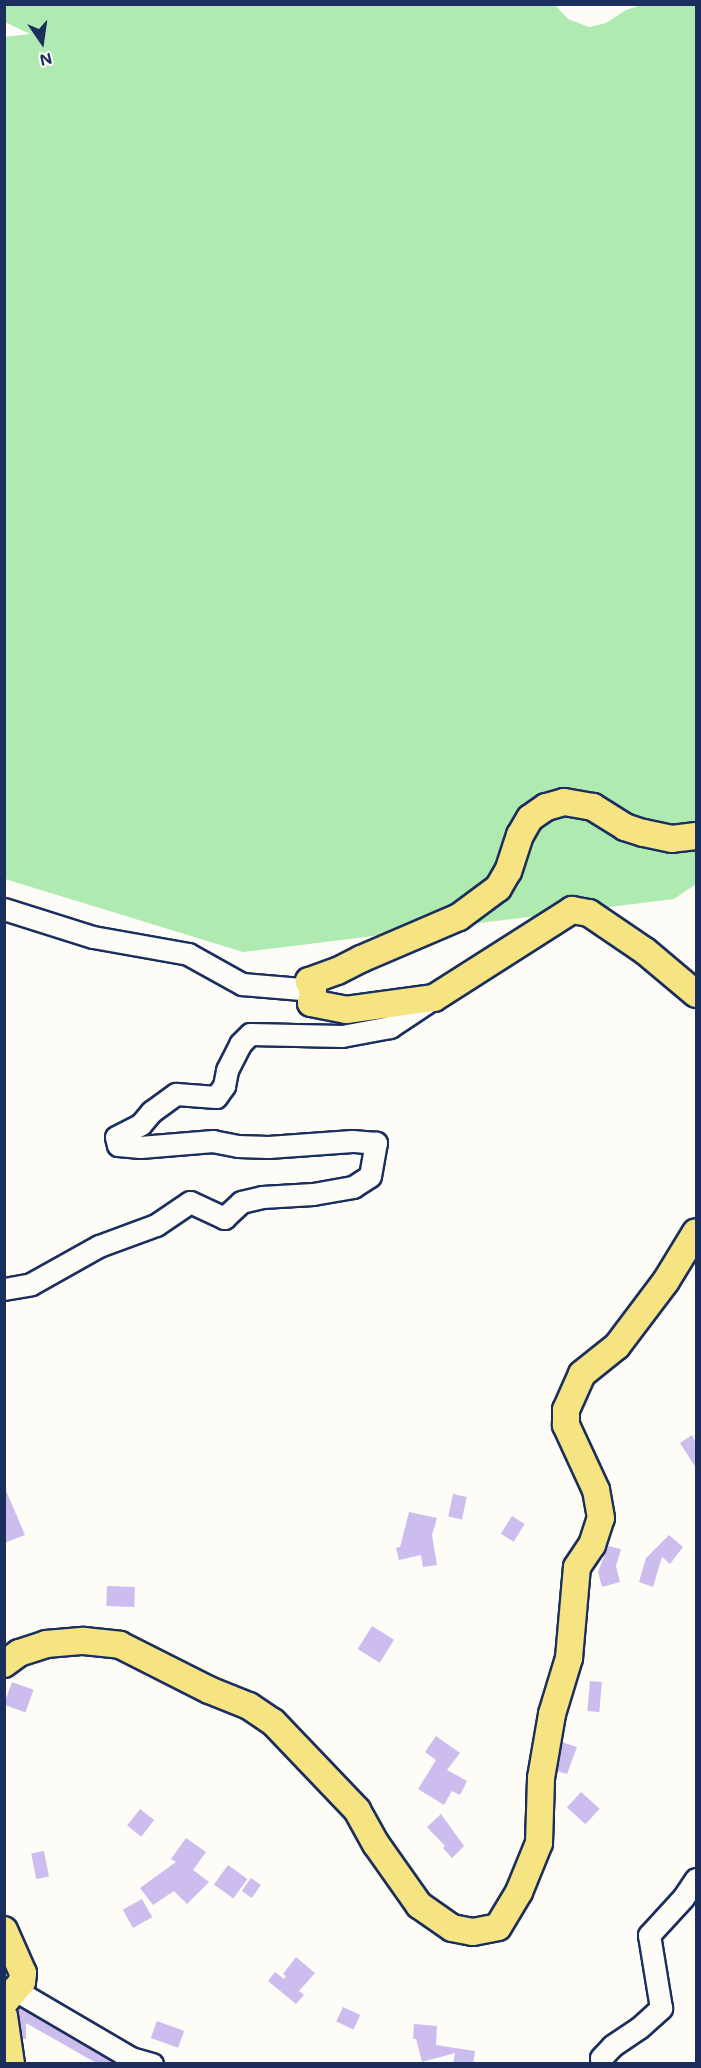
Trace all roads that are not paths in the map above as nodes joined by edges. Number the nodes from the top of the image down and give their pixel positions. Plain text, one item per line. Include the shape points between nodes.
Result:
1 (696, 836) edge
2 (4, 909) edge
3 (4, 918) edge
4 (49, 923) junction
5 (313, 990) junction
6 (696, 994) edge
7 (434, 998) junction
8 (696, 1232) edge
9 (4, 1289) edge
10 (4, 1664) edge
11 (696, 1879) edge
12 (4, 1930) edge
13 (10, 1996) edge
14 (4, 2016) edge
15 (11, 2064) edge
16 (152, 2064) edge
17 (602, 2064) edge

1 - 5 main road via 672,838 643,833 592,807 564,802 546,807 530,818 498,888 459,917 309,981
2 - 4 street
3 - 4 street
4 - 5 street via 93,938 188,954 242,984
5 - 7 main road via 311,1003 346,1010
6 - 7 main road via 645,951 590,914 572,910
7 - 9 street via 381,1029 342,1036 250,1035 240,1044 216,1097 176,1094 141,1124 116,1137 118,1145 140,1147 213,1141 268,1147 376,1143 370,1176 353,1187 241,1202 224,1218 190,1202 156,1225 99,1246 31,1284
8 - 10 main road via 666,1281 617,1346 582,1374 566,1410 566,1425 596,1490 601,1518 592,1545 577,1567 569,1658 552,1714 541,1778 539,1843 519,1892 498,1927 473,1932 452,1928 419,1905 357,1810 273,1722 249,1706 120,1645 84,1641 46,1644 19,1653
11 - 17 street via 649,1935 661,2008 612,2046 601,2058
12 - 13 main road via 23,1973 22,1982
13 - 16 street via 130,2058
14 - 15 main road

